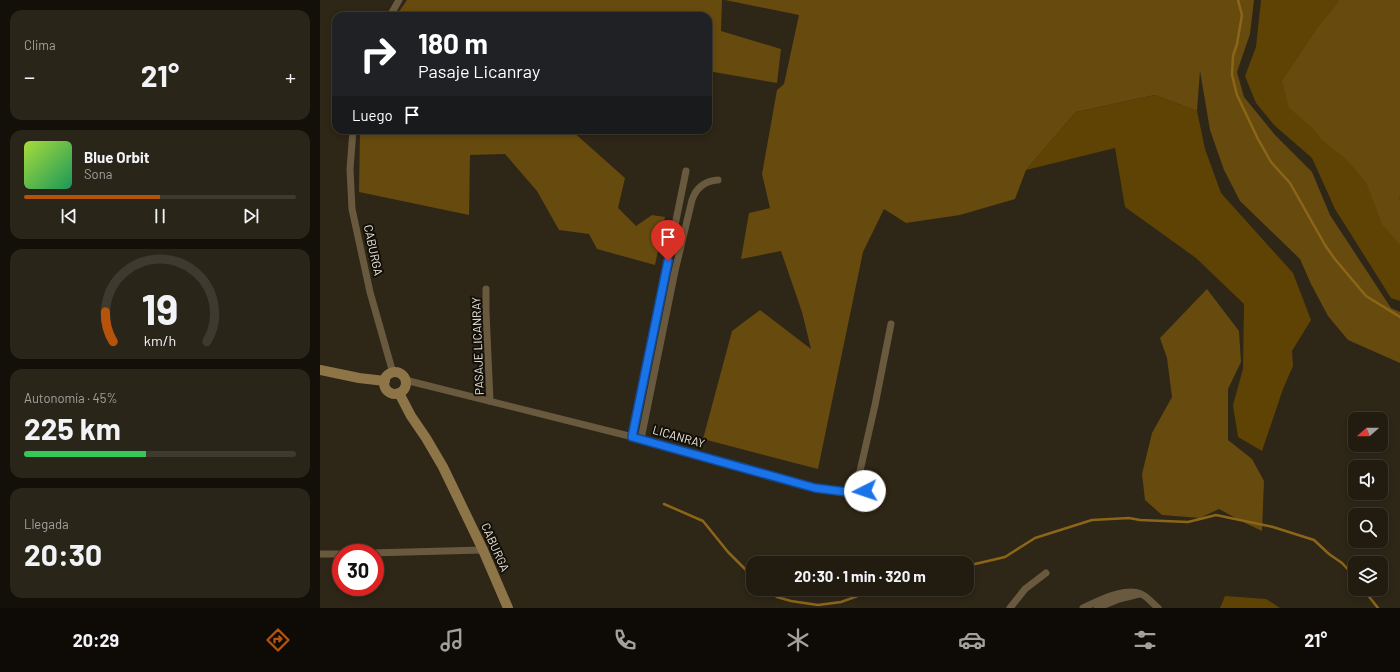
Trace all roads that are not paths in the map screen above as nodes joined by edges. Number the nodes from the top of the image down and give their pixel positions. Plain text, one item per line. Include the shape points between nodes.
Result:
1 (399, 0) edge
2 (392, 12) edge
3 (353, 134) edge
4 (686, 171) dead end
5 (718, 180) dead end
6 (486, 289) dead end
7 (892, 324) dead end
8 (320, 370) edge
9 (393, 373) junction
10 (405, 380) junction
11 (385, 381) junction
12 (399, 393) junction
13 (490, 401) junction
14 (632, 437) junction
15 (641, 439) junction
16 (876, 488) dead end
17 (855, 493) junction
18 (484, 550) junction
19 (384, 553) edge
20 (320, 554) edge
21 (332, 554) edge
22 (1046, 573) dead end
23 (1142, 594) junction
24 (508, 608) edge
25 (1010, 608) edge
26 (1083, 608) edge
27 (1097, 608) edge
28 (1158, 608) edge

1 - 2 street
3 - 9 street, CABURGA via 350,169 352,209 370,292
4 - 14 street
5 - 15 street via 703,185 695,192 692,200
6 - 13 street, PASAJE LICANRAY
7 - 17 street
8 - 11 street
9 - 10 street via 399,373
9 - 11 street
10 - 12 street via 406,386
10 - 13 street, LICANRAY
11 - 12 street, CABURGA via 385,387 390,392
12 - 18 street, CABURGA via 444,467
13 - 14 street, LICANRAY
14 - 15 street, LICANRAY
15 - 17 street, LICANRAY via 815,488
16 - 17 street, LICANRAY
18 - 19 street
18 - 24 street, CABURGA
20 - 21 street
22 - 25 street via 1025,589
23 - 26 street via 1124,592
23 - 27 street
23 - 28 street

